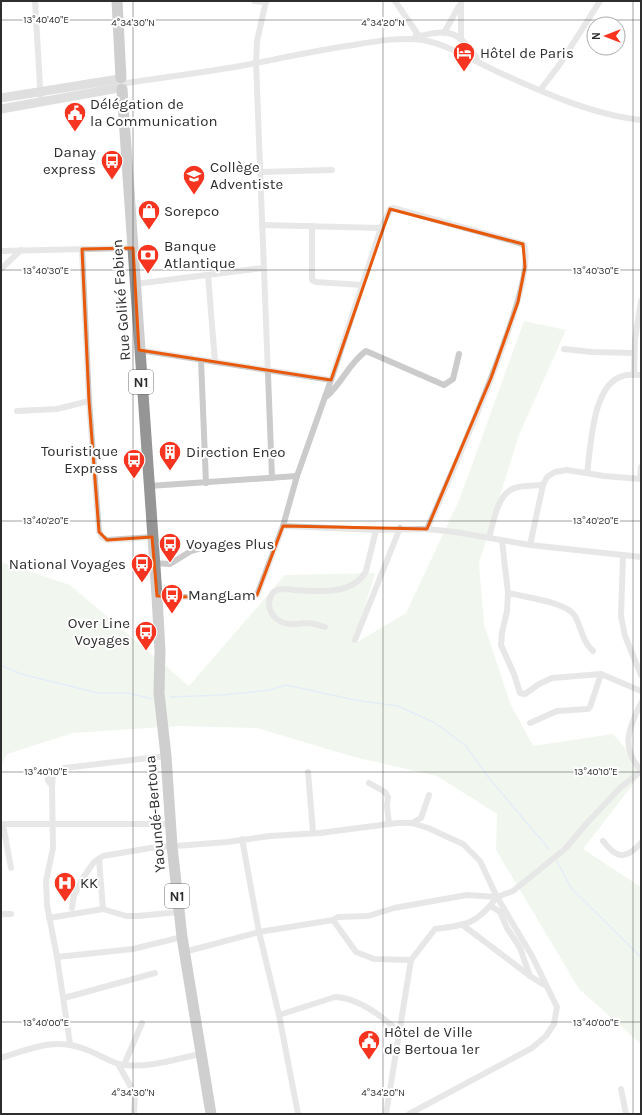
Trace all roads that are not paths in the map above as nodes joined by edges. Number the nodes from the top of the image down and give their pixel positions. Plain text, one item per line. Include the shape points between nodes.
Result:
1 (35, 1) edge
2 (117, 1) edge
3 (254, 1) edge
4 (395, 1) edge
5 (599, 1) edge
6 (266, 2) edge
7 (461, 2) edge
8 (444, 32) junction
9 (419, 36) junction
10 (461, 38) junction
11 (410, 39) junction
12 (256, 63) junction
13 (481, 63) junction
14 (121, 84) junction
15 (541, 90) junction
16 (40, 92) junction
17 (1, 98) edge
18 (41, 103) junction
19 (1, 109) edge
20 (641, 120) edge
21 (332, 170) dead end
22 (261, 172) junction
23 (262, 225) junction
24 (312, 226) junction
25 (381, 228) junction
26 (82, 248) junction
27 (133, 248) junction
28 (21, 250) junction
29 (1, 251) edge
30 (263, 268) junction
31 (1, 269) edge
32 (208, 275) junction
33 (135, 284) junction
34 (362, 285) junction
35 (641, 301) edge
36 (639, 316) edge
37 (564, 349) dead end
38 (139, 350) junction
39 (634, 353) junction
40 (460, 354) dead end
41 (201, 360) junction
42 (215, 362) junction
43 (269, 370) junction
44 (638, 375) edge
45 (331, 380) junction
46 (327, 396) junction
47 (89, 401) junction
48 (17, 411) dead end
49 (641, 467) edge
50 (587, 473) junction
51 (297, 476) junction
52 (272, 478) junction
53 (641, 479) edge
54 (206, 483) junction
55 (543, 485) junction
56 (149, 486) junction
57 (283, 526) junction
58 (400, 528) junction
59 (427, 529) junction
60 (376, 530) junction
61 (152, 537) junction
62 (489, 538) junction
63 (502, 541) junction
64 (530, 545) junction
65 (208, 546) dead end
66 (623, 555) junction
67 (641, 557) edge
68 (154, 562) junction
69 (508, 593) junction
70 (157, 596) junction
71 (325, 627) dead end
72 (355, 640) dead end
73 (593, 652) dead end
74 (601, 674) junction
75 (641, 675) edge
76 (160, 676) joint
77 (641, 691) edge
78 (641, 703) edge
79 (530, 723) dead end
80 (166, 756) junction
81 (48, 769) dead end
82 (641, 770) edge
83 (308, 772) dead end
84 (369, 783) dead end
85 (52, 786) junction
86 (429, 795) dead end
87 (53, 823) junction
88 (412, 823) junction
89 (2, 824) edge
90 (171, 824) junction
91 (389, 824) junction
92 (313, 832) junction
93 (242, 839) junction
94 (603, 841) dead end
95 (641, 843) edge
96 (172, 846) junction
97 (99, 859) junction
98 (11, 868) dead end
99 (497, 897) junction
100 (491, 906) junction
101 (72, 908) dead end
102 (102, 909) junction
103 (179, 912) junction
104 (1, 914) edge
105 (10, 914) dead end
106 (50, 918) junction
107 (333, 920) junction
108 (464, 926) junction
109 (259, 932) junction
110 (182, 937) junction
111 (184, 952) junction
112 (57, 957) junction
113 (411, 960) junction
114 (155, 973) dead end
115 (530, 976) junction
116 (547, 986) junction
117 (64, 998) junction
118 (279, 1015) junction
119 (142, 1023) dead end
120 (399, 1032) junction
121 (70, 1044) junction
122 (200, 1054) junction
123 (1, 1058) edge
124 (121, 1065) junction
125 (621, 1089) dead end
126 (134, 1114) edge
127 (211, 1114) edge
128 (298, 1114) edge
129 (386, 1114) edge
130 (409, 1114) edge
131 (626, 1114) edge

1 - 16 street
2 - 14 highway, N1
3 - 6 street
4 - 9 street
5 - 15 street
6 - 12 street via 257,41
7 - 8 street
7 - 10 street
8 - 9 street
8 - 10 street
9 - 11 street
10 - 13 street
11 - 12 street via 375,41
11 - 13 street via 424,40 442,46
12 - 14 street
12 - 22 street
13 - 15 street
14 - 16 street
14 - 18 street
14 - 27 highway, Rue Goliké Fabien / N1
15 - 20 street via 600,111
16 - 17 street
16 - 18 street
18 - 19 street
21 - 22 street
22 - 23 street
23 - 24 street
23 - 30 street
24 - 25 street
24 - 34 street via 312,280
25 - 34 street
25 - 59 street via 388,210 393,208 516,241 524,247 523,282 502,350
26 - 27 street
26 - 28 street
26 - 47 street
27 - 33 highway, Rue Goliké Fabien / N1
28 - 29 street
28 - 31 street
30 - 32 street
30 - 43 street
32 - 33 street
32 - 42 street
33 - 38 highway, Rue Goliké Fabien / N1
34 - 45 street
35 - 36 street
36 - 39 street
37 - 39 street
38 - 41 street
38 - 56 highway, Rue Goliké Fabien / N1
39 - 44 street
40 - 46 street via 453,379 444,385 366,351 356,358 336,388
41 - 42 street
41 - 54 street
42 - 43 street
43 - 45 street
43 - 52 street
44 - 50 street via 622,376 613,381 601,397
45 - 46 street
46 - 51 street
47 - 48 street via 57,409
47 - 61 street via 99,532 108,540
49 - 53 street
50 - 53 street
50 - 55 street via 567,470 556,472 548,477
51 - 52 street
51 - 57 street
52 - 54 street
54 - 56 street
55 - 62 street via 519,487 505,493 500,501
55 - 64 street
56 - 61 highway, Rue Goliké Fabien / N1
57 - 60 street
57 - 70 street via 254,598
58 - 59 street
58 - 60 street
58 - 72 street
59 - 62 street
60 - 71 street via 366,571 347,587 330,591 282,589 271,594 268,606 278,620 289,624 307,623
61 - 68 highway, Rue Goliké Fabien / N1
62 - 63 street
63 - 64 street
63 - 69 street
64 - 66 street
65 - 68 street via 191,551 170,564
66 - 67 street
66 - 75 street via 621,616 625,636
68 - 70 highway, Rue Goliké Fabien / N1
69 - 73 street via 556,603 569,609 576,617 584,642
69 - 74 street via 501,646 522,695 552,678
70 - 76 highway, Rue Goliké Fabien / N1
74 - 77 street
74 - 79 street via 588,709 557,711
76 - 80 highway, Yaoundé-Bertoua / N1 via 159,693
78 - 82 street via 627,741 628,750
80 - 85 street via 64,768 53,774
80 - 90 highway, Yaoundé-Bertoua / N1
81 - 85 street via 48,781
82 - 99 street via 587,823 565,849 513,891
83 - 92 street
84 - 91 street via 385,792 388,797
85 - 87 street
86 - 88 street via 421,818
87 - 89 street
87 - 90 street
87 - 106 street via 52,848 46,881
88 - 91 street
88 - 99 street via 463,844 480,861
89 - 98 street
90 - 96 highway, Yaoundé-Bertoua / N1
91 - 92 street
92 - 93 street
93 - 96 street
93 - 109 street
94 - 95 street via 612,853 619,856
96 - 97 street via 103,856
96 - 103 highway, Yaoundé-Bertoua / N1
97 - 101 street via 83,878 74,895
97 - 102 street
99 - 100 street
99 - 107 street via 467,895 394,908 368,916 338,917
99 - 116 street
100 - 108 street via 476,920
100 - 115 street via 500,912 520,948
102 - 103 street via 126,916
102 - 106 street
103 - 110 highway, Yaoundé-Bertoua / N1
104 - 105 street
106 - 112 street
107 - 109 street
107 - 113 street via 356,952 374,959
108 - 113 street via 435,929
108 - 115 street
109 - 111 street
109 - 118 street
110 - 111 highway, Yaoundé-Bertoua / N1
110 - 112 street via 133,949
111 - 122 highway, Yaoundé-Bertoua / N1
112 - 117 street
113 - 120 street
114 - 117 street
115 - 116 street
116 - 130 street via 557,1007 554,1024 546,1036 532,1048
117 - 121 street
118 - 120 street via 335,997 343,998 382,1017
118 - 128 street
119 - 124 street
120 - 129 street
121 - 123 street via 54,1043
121 - 124 street
122 - 124 street via 138,1066
122 - 127 highway, Yaoundé-Bertoua / N1
124 - 126 street via 135,1094
125 - 131 street

